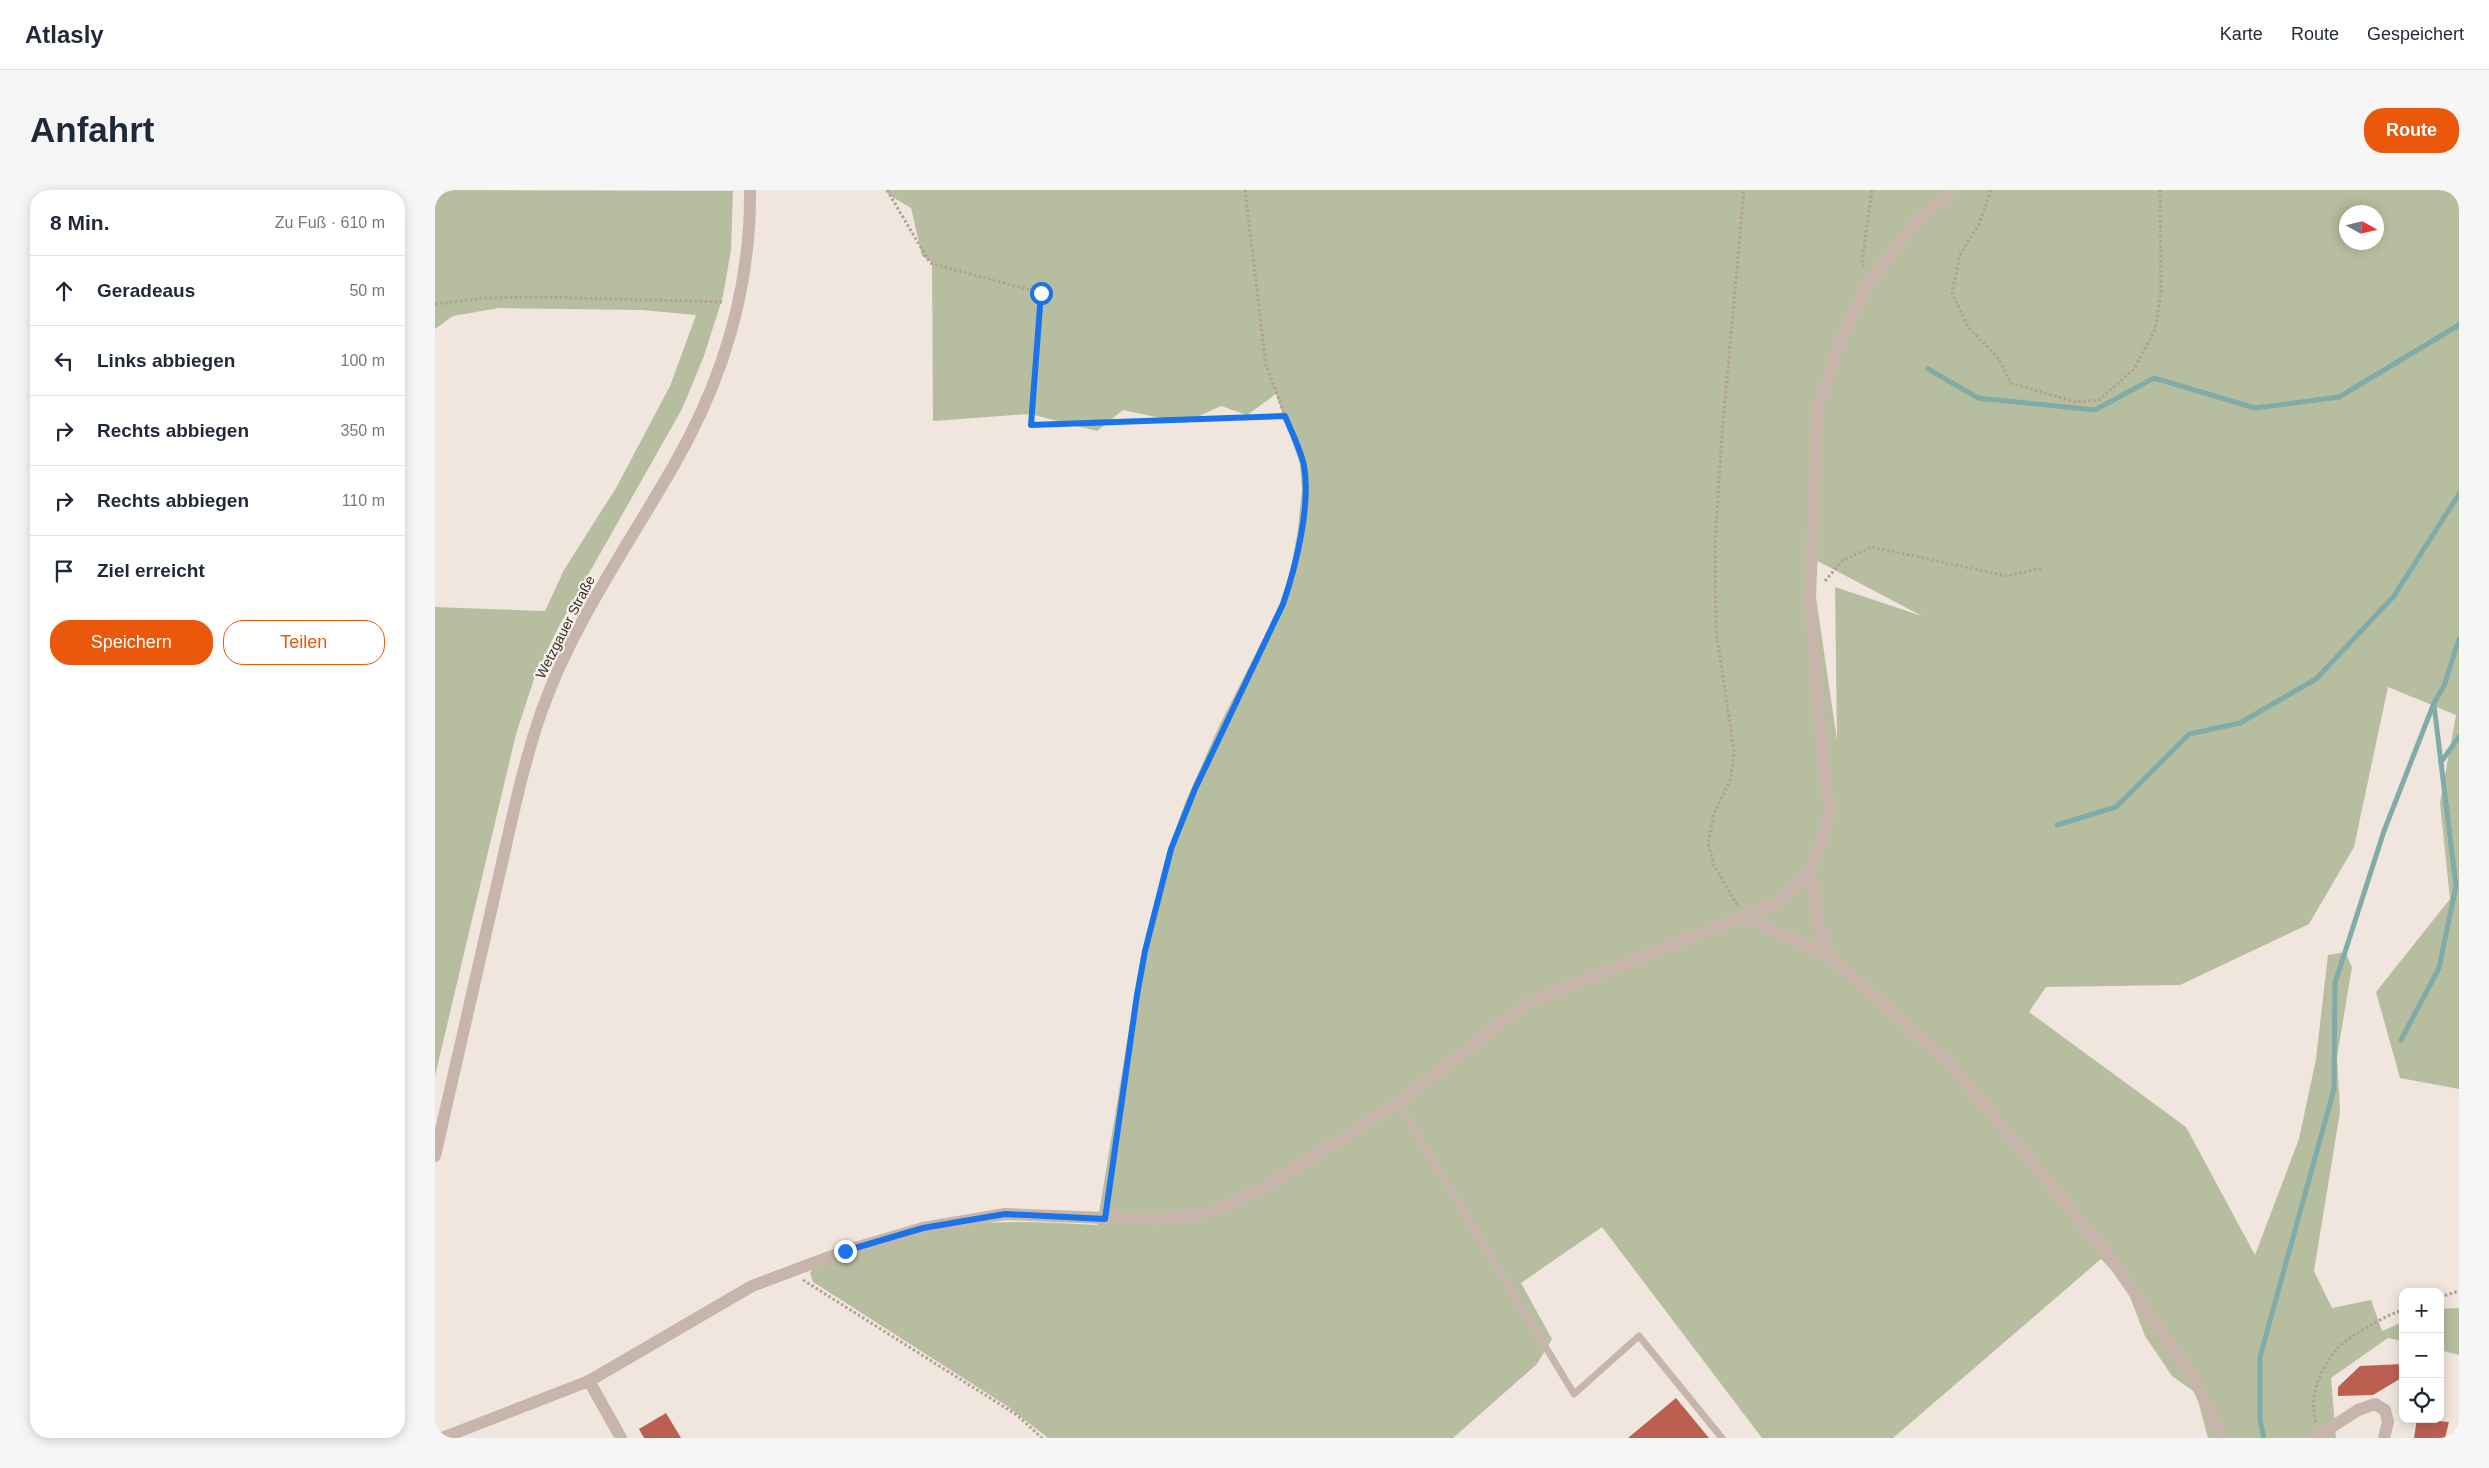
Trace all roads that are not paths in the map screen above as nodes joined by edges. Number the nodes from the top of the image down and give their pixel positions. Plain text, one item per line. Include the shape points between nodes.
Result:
1 (750, 190) edge
2 (1952, 190) edge
3 (1811, 870) junction
4 (1743, 916) junction
5 (1831, 957) junction
6 (1398, 1103) junction
7 (435, 1156) edge
8 (589, 1381) junction
9 (2318, 1436) edge
10 (442, 1438) edge
11 (621, 1438) edge
12 (1723, 1438) edge
13 (2223, 1438) edge
14 (2384, 1438) edge

1 - 7 street, Wetzgauer Straße via 747,263 729,342 675,464 581,622 542,711 507,842
2 - 3 street via 1914,224 1867,285 1840,341 1817,411 1809,598 1830,814
3 - 4 street via 1779,902
3 - 5 street via 1818,921
4 - 5 street
4 - 6 street via 1527,1002
5 - 13 street via 1951,1064 2104,1249 2193,1376
6 - 8 street via 1265,1187 1202,1214 1158,1220 1005,1214 923,1228 845,1251 752,1286
6 - 12 lane via 1574,1394 1639,1336
8 - 10 street
8 - 11 street
9 - 14 street via 2358,1410 2375,1404 2385,1410 2388,1422

